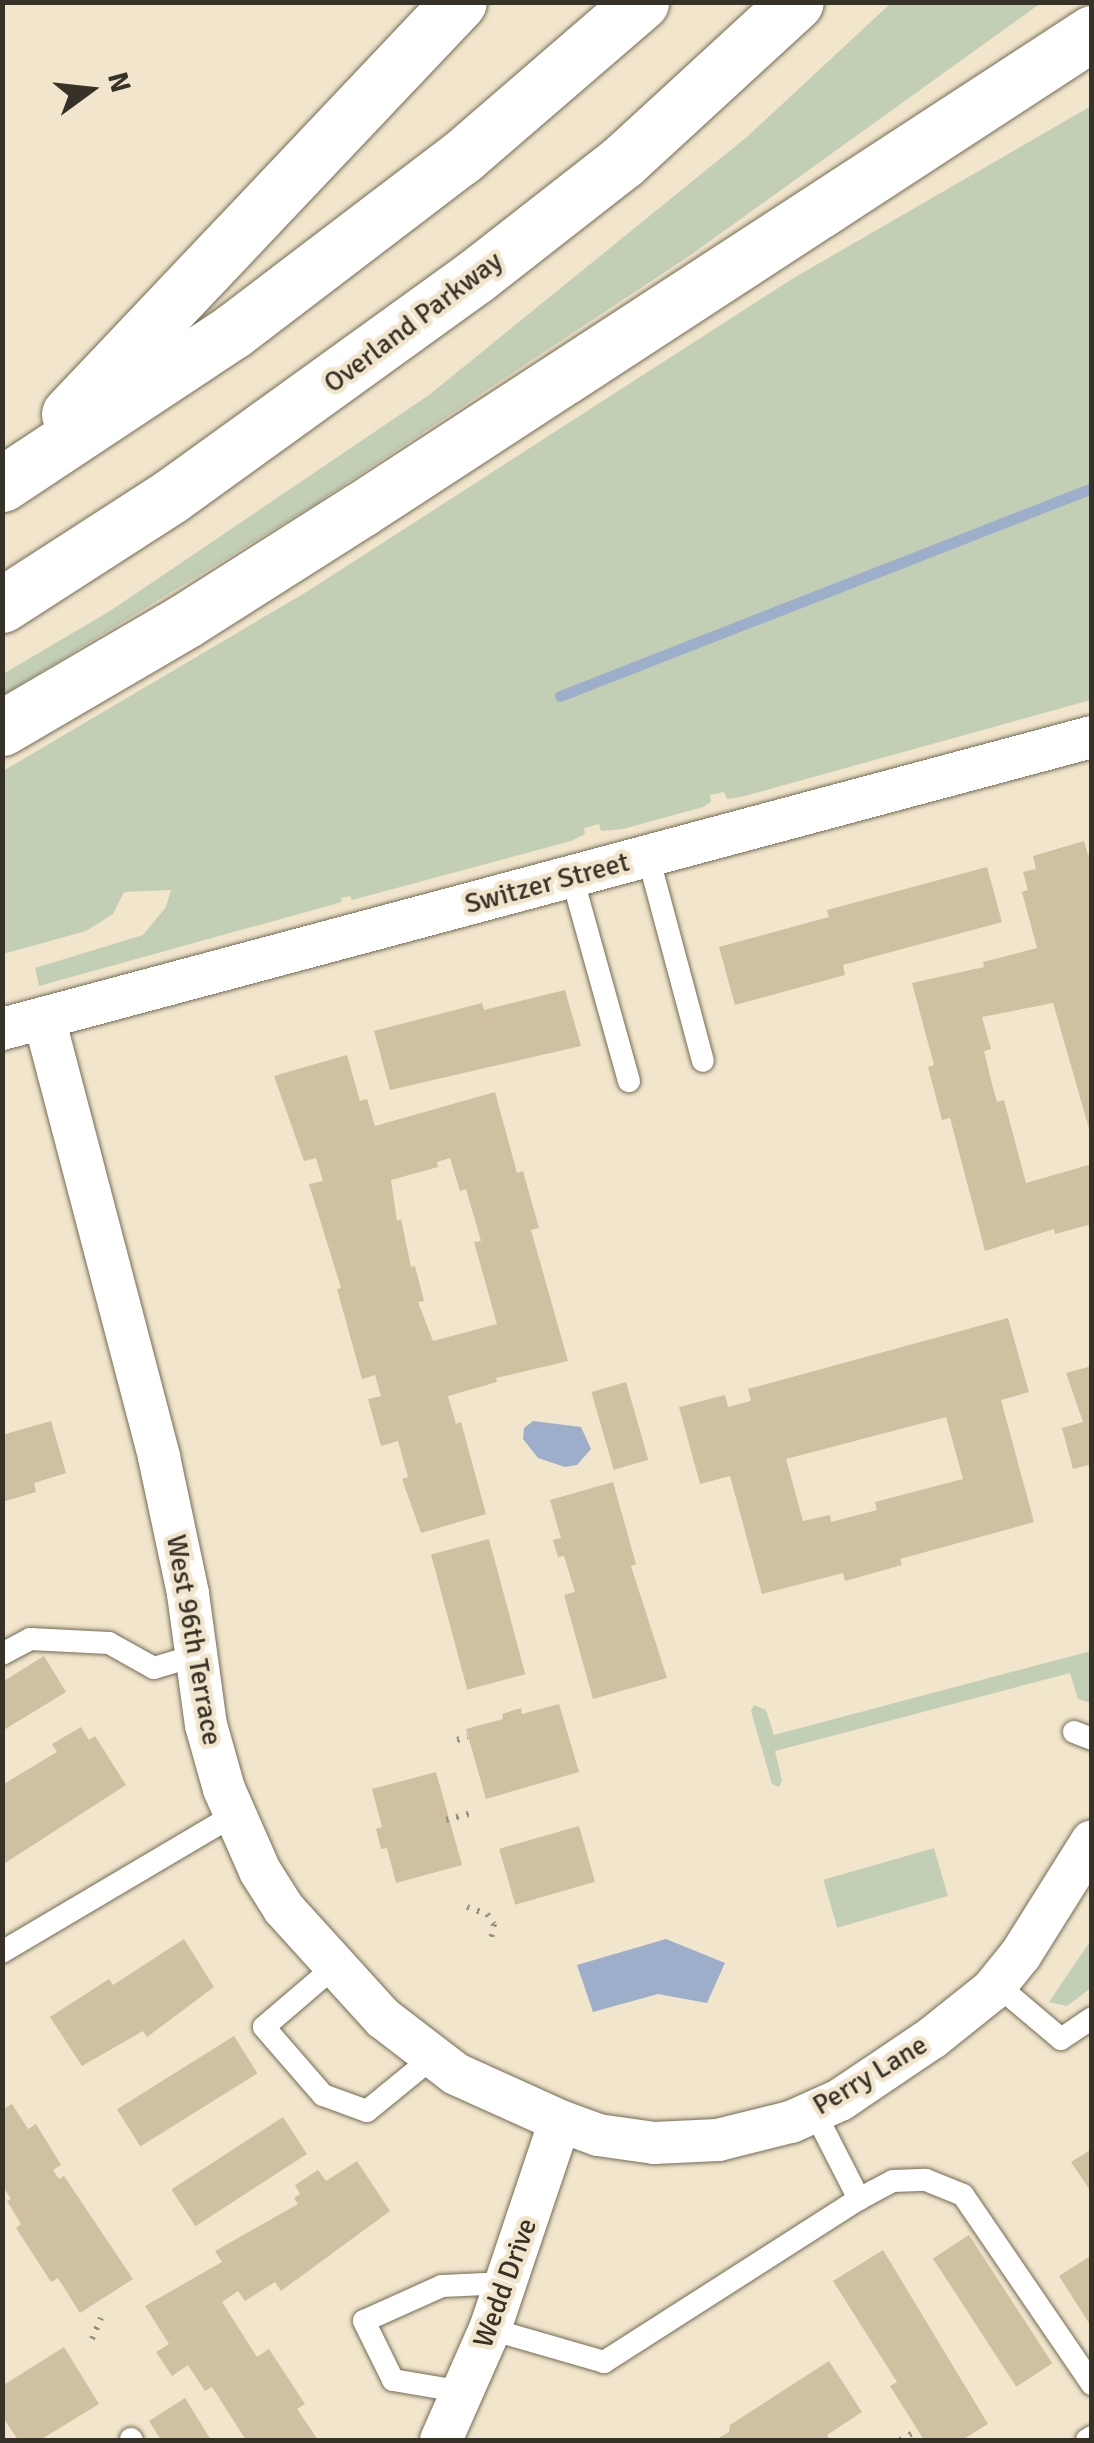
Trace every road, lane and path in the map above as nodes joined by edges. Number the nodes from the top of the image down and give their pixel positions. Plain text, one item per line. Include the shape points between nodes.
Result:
1 (460, 2) edge
2 (641, 2) edge
3 (796, 2) edge
4 (1092, 33) edge
5 (2, 484) edge
6 (2, 605) edge
7 (2, 728) edge
8 (1092, 737) edge
9 (648, 856) junction
10 (572, 877) junction
11 (44, 1018) junction
12 (2, 1029) edge
13 (704, 1061) dead end
14 (628, 1081) dead end
15 (2, 1654) edge
16 (197, 1655) junction
17 (468, 1737) dead end
18 (457, 1740) dead end
19 (475, 1812) dead end
20 (234, 1816) junction
21 (446, 1820) dead end
22 (1092, 1841) edge
23 (467, 1907) dead end
24 (490, 1944) dead end
25 (2, 1952) edge
26 (334, 1967) junction
27 (996, 1984) junction
28 (1092, 2018) edge
29 (433, 2057) junction
30 (814, 2111) junction
31 (560, 2122) junction
32 (859, 2200) junction
33 (507, 2283) junction
34 (101, 2318) dead end
35 (490, 2328) junction
36 (92, 2339) dead end
37 (1092, 2384) edge
38 (464, 2392) junction
39 (918, 2430) dead end
40 (441, 2440) edge
41 (900, 2440) edge

1 - 5 highway
2 - 5 highway via 464,155 233,331
3 - 6 highway, Overland Parkway via 622,162 476,276 186,485
4 - 7 highway via 186,621
8 - 9 street, Switzer Street
9 - 10 street, Switzer Street
9 - 13 lane
10 - 11 street, Switzer Street
10 - 14 lane
11 - 12 street, Switzer Street
11 - 16 street, West 96th Terrace via 159,1457
15 - 16 lane via 30,1639 108,1643 154,1668
16 - 20 street, West 96th Terrace via 206,1725
17 - 18 path
19 - 21 path
20 - 25 lane
20 - 26 street, West 96th Terrace via 284,1909
22 - 27 street, Perry Lane via 1048,1917
23 - 24 path via 478,1908 494,1924
26 - 29 street, West 96th Terrace
26 - 29 lane via 264,2027 323,2096 367,2111
27 - 28 lane via 1061,2039
27 - 30 street, Perry Lane via 932,2038
29 - 31 street, West 96th Terrace
30 - 31 street, Perry Lane via 718,2140 654,2143
30 - 32 lane
31 - 33 street, Wedd Drive
32 - 35 lane via 604,2362
32 - 37 lane via 894,2181 926,2180 962,2195
33 - 35 street, Wedd Drive
33 - 38 lane via 442,2286 364,2322 393,2380
34 - 36 path
35 - 38 street, Wedd Drive
38 - 40 street, Wedd Drive
39 - 41 path

